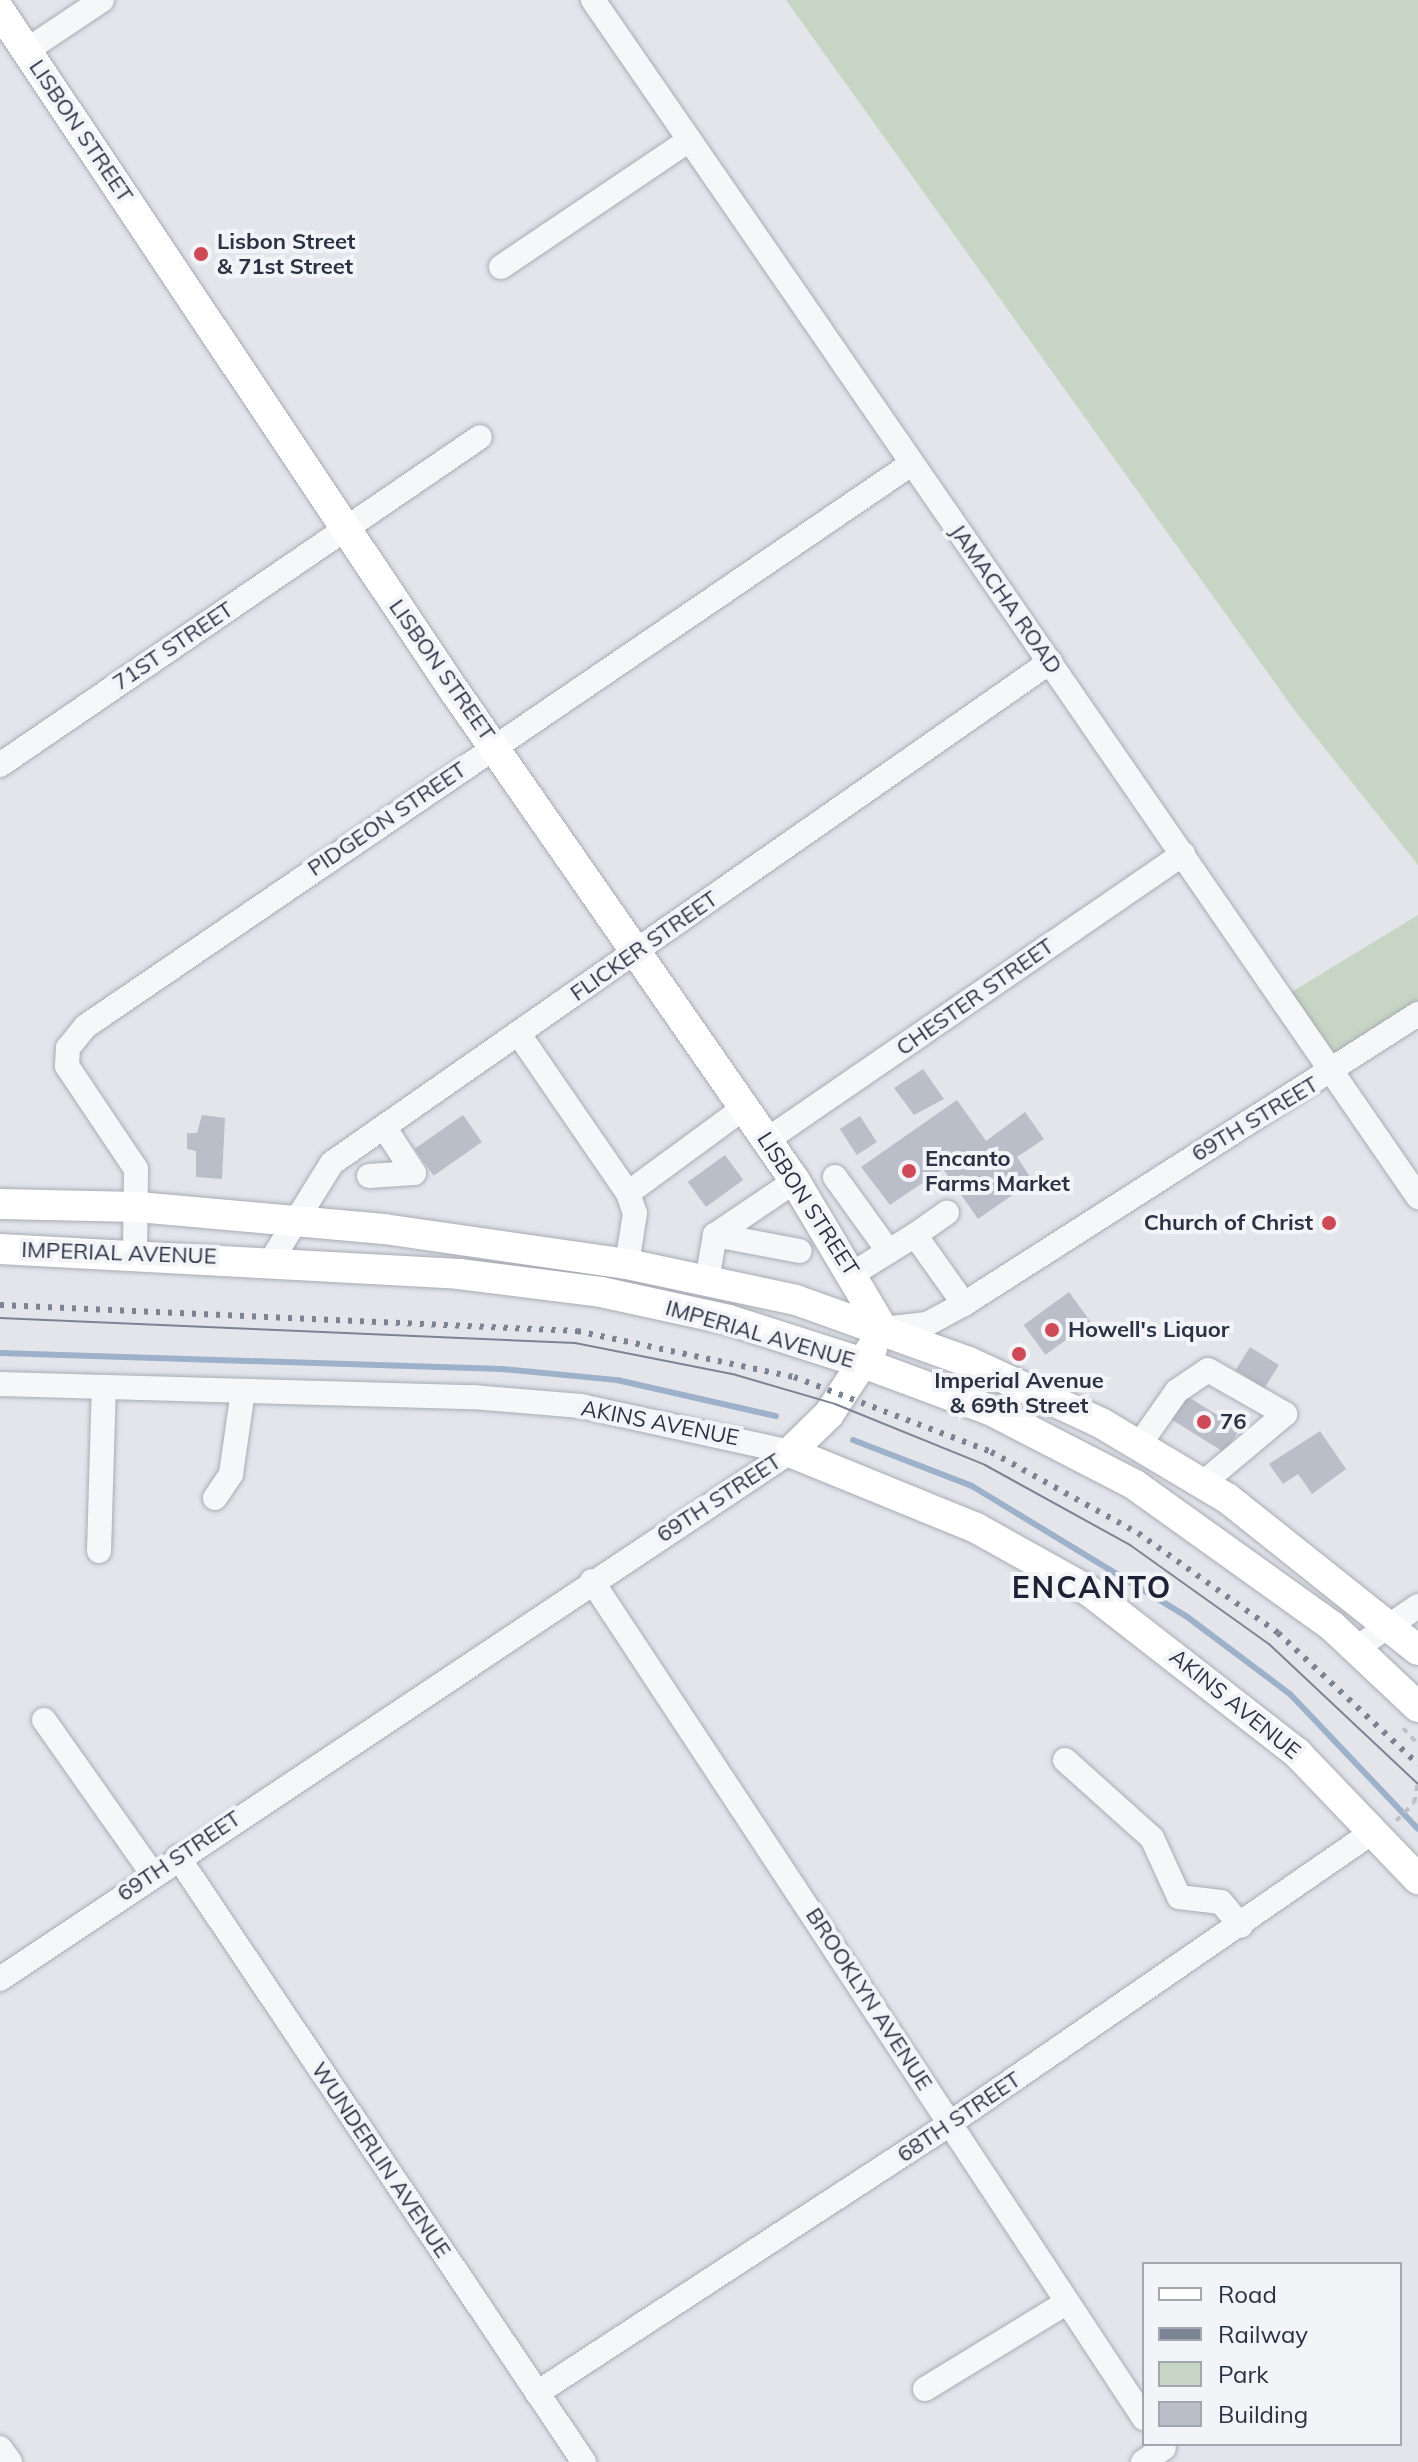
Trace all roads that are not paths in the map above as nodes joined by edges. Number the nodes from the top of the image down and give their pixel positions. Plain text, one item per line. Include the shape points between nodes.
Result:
1 (102, 0) edge
2 (593, 0) edge
3 (0, 11) edge
4 (27, 50) junction
5 (689, 140) junction
6 (501, 267) dead end
7 (480, 437) dead end
8 (911, 464) junction
9 (345, 527) junction
10 (1050, 662) junction
11 (495, 745) junction
12 (0, 765) edge
13 (1183, 854) junction
14 (637, 951) junction
15 (1418, 1014) edge
16 (518, 1033) junction
17 (1330, 1074) junction
18 (745, 1107) junction
19 (384, 1127) junction
20 (767, 1140) junction
21 (369, 1176) dead end
22 (835, 1177) dead end
23 (795, 1181) junction
24 (628, 1193) junction
25 (1418, 1197) edge
26 (0, 1204) edge
27 (138, 1207) junction
28 (947, 1213) dead end
29 (295, 1222) junction
30 (715, 1235) junction
31 (915, 1235) junction
32 (0, 1249) edge
33 (800, 1251) dead end
34 (889, 1252) junction
35 (135, 1253) junction
36 (271, 1261) junction
37 (627, 1264) junction
38 (854, 1273) junction
39 (707, 1280) junction
40 (964, 1304) junction
41 (883, 1329) junction
42 (863, 1363) junction
43 (0, 1384) edge
44 (104, 1387) junction
45 (243, 1391) junction
46 (1139, 1445) junction
47 (790, 1452) junction
48 (1203, 1483) junction
49 (215, 1498) dead end
50 (99, 1551) dead end
51 (592, 1581) junction
52 (1418, 1606) edge
53 (1391, 1624) junction
54 (1358, 1647) junction
55 (1418, 1650) edge
56 (1418, 1707) edge
57 (44, 1720) dead end
58 (1065, 1760) dead end
59 (1374, 1831) junction
60 (178, 1857) junction
61 (152, 1873) junction
62 (1418, 1879) edge
63 (1241, 1926) junction
64 (0, 1979) edge
65 (949, 2124) junction
66 (1066, 2303) junction
67 (925, 2389) dead end
68 (537, 2393) junction
69 (1142, 2415) edge
70 (0, 2448) edge
71 (1167, 2451) edge
72 (10, 2462) edge
73 (584, 2462) edge
74 (1143, 2462) edge

1 - 4 street
2 - 5 street, JAMACHA ROAD
3 - 4 main road, LISBON STREET
4 - 9 main road, LISBON STREET
5 - 6 street
5 - 8 street, JAMACHA ROAD
7 - 9 street, 71ST STREET
8 - 10 street, JAMACHA ROAD
8 - 11 street, PIDGEON STREET
9 - 11 main road, LISBON STREET
9 - 12 street, 71ST STREET
10 - 13 street, JAMACHA ROAD
10 - 14 street, FLICKER STREET
11 - 14 main road, LISBON STREET
11 - 27 street, PIDGEON STREET via 86,1026 68,1048 67,1066 136,1169
13 - 17 street, JAMACHA ROAD
13 - 20 street, CHESTER STREET
14 - 16 street, FLICKER STREET
14 - 18 main road, LISBON STREET
15 - 17 street, 69TH STREET
16 - 19 street, FLICKER STREET
16 - 24 street
17 - 25 street, JAMACHA ROAD
17 - 40 street, 69TH STREET
18 - 20 main road, LISBON STREET
18 - 24 street
19 - 21 street via 414,1173
19 - 29 street, FLICKER STREET via 332,1163
20 - 23 main road, LISBON STREET
22 - 34 street
23 - 30 street
23 - 38 main road, LISBON STREET
24 - 37 street via 635,1213
26 - 27 main road, IMPERIAL AVENUE
27 - 29 main road, IMPERIAL AVENUE
27 - 35 street
28 - 31 street
29 - 36 street, FLICKER STREET
29 - 37 main road, IMPERIAL AVENUE
30 - 33 street
30 - 39 street
31 - 34 street
31 - 40 street
32 - 35 main road, IMPERIAL AVENUE
34 - 38 street
35 - 36 main road, IMPERIAL AVENUE
36 - 42 main road, IMPERIAL AVENUE via 601,1292 729,1320
37 - 39 main road, IMPERIAL AVENUE
38 - 41 main road, LISBON STREET
39 - 41 main road, IMPERIAL AVENUE
40 - 41 street, 69TH STREET via 927,1324
41 - 42 main road, 69TH STREET
41 - 46 main road, IMPERIAL AVENUE via 999,1375
42 - 47 main road, 69TH STREET
42 - 54 main road, IMPERIAL AVENUE via 990,1410 1135,1485
43 - 44 street, AKINS AVENUE
44 - 45 street, AKINS AVENUE
44 - 50 street
45 - 47 street, AKINS AVENUE via 581,1406
45 - 49 street via 231,1474
46 - 48 main road, IMPERIAL AVENUE
46 - 48 street via 1177,1391 1208,1370 1285,1414
47 - 51 street, 69TH STREET
47 - 59 main road, AKINS AVENUE via 976,1528 1089,1591 1250,1713
48 - 53 main road, IMPERIAL AVENUE
51 - 60 street, 69TH STREET
51 - 65 street, BROOKLYN AVENUE
52 - 53 street
53 - 54 street
53 - 55 main road, IMPERIAL AVENUE
54 - 56 main road, IMPERIAL AVENUE
57 - 61 street
58 - 63 street via 1152,1838 1179,1897 1221,1902
59 - 62 main road, AKINS AVENUE
59 - 63 street, 68TH STREET
60 - 61 street, 69TH STREET
60 - 68 street, WUNDERLIN AVENUE
61 - 64 street, 69TH STREET
63 - 65 street, 68TH STREET
65 - 66 street, BROOKLYN AVENUE
65 - 68 street, 68TH STREET
66 - 67 street
66 - 69 street, BROOKLYN AVENUE
68 - 73 street, WUNDERLIN AVENUE
70 - 72 street
71 - 74 street

